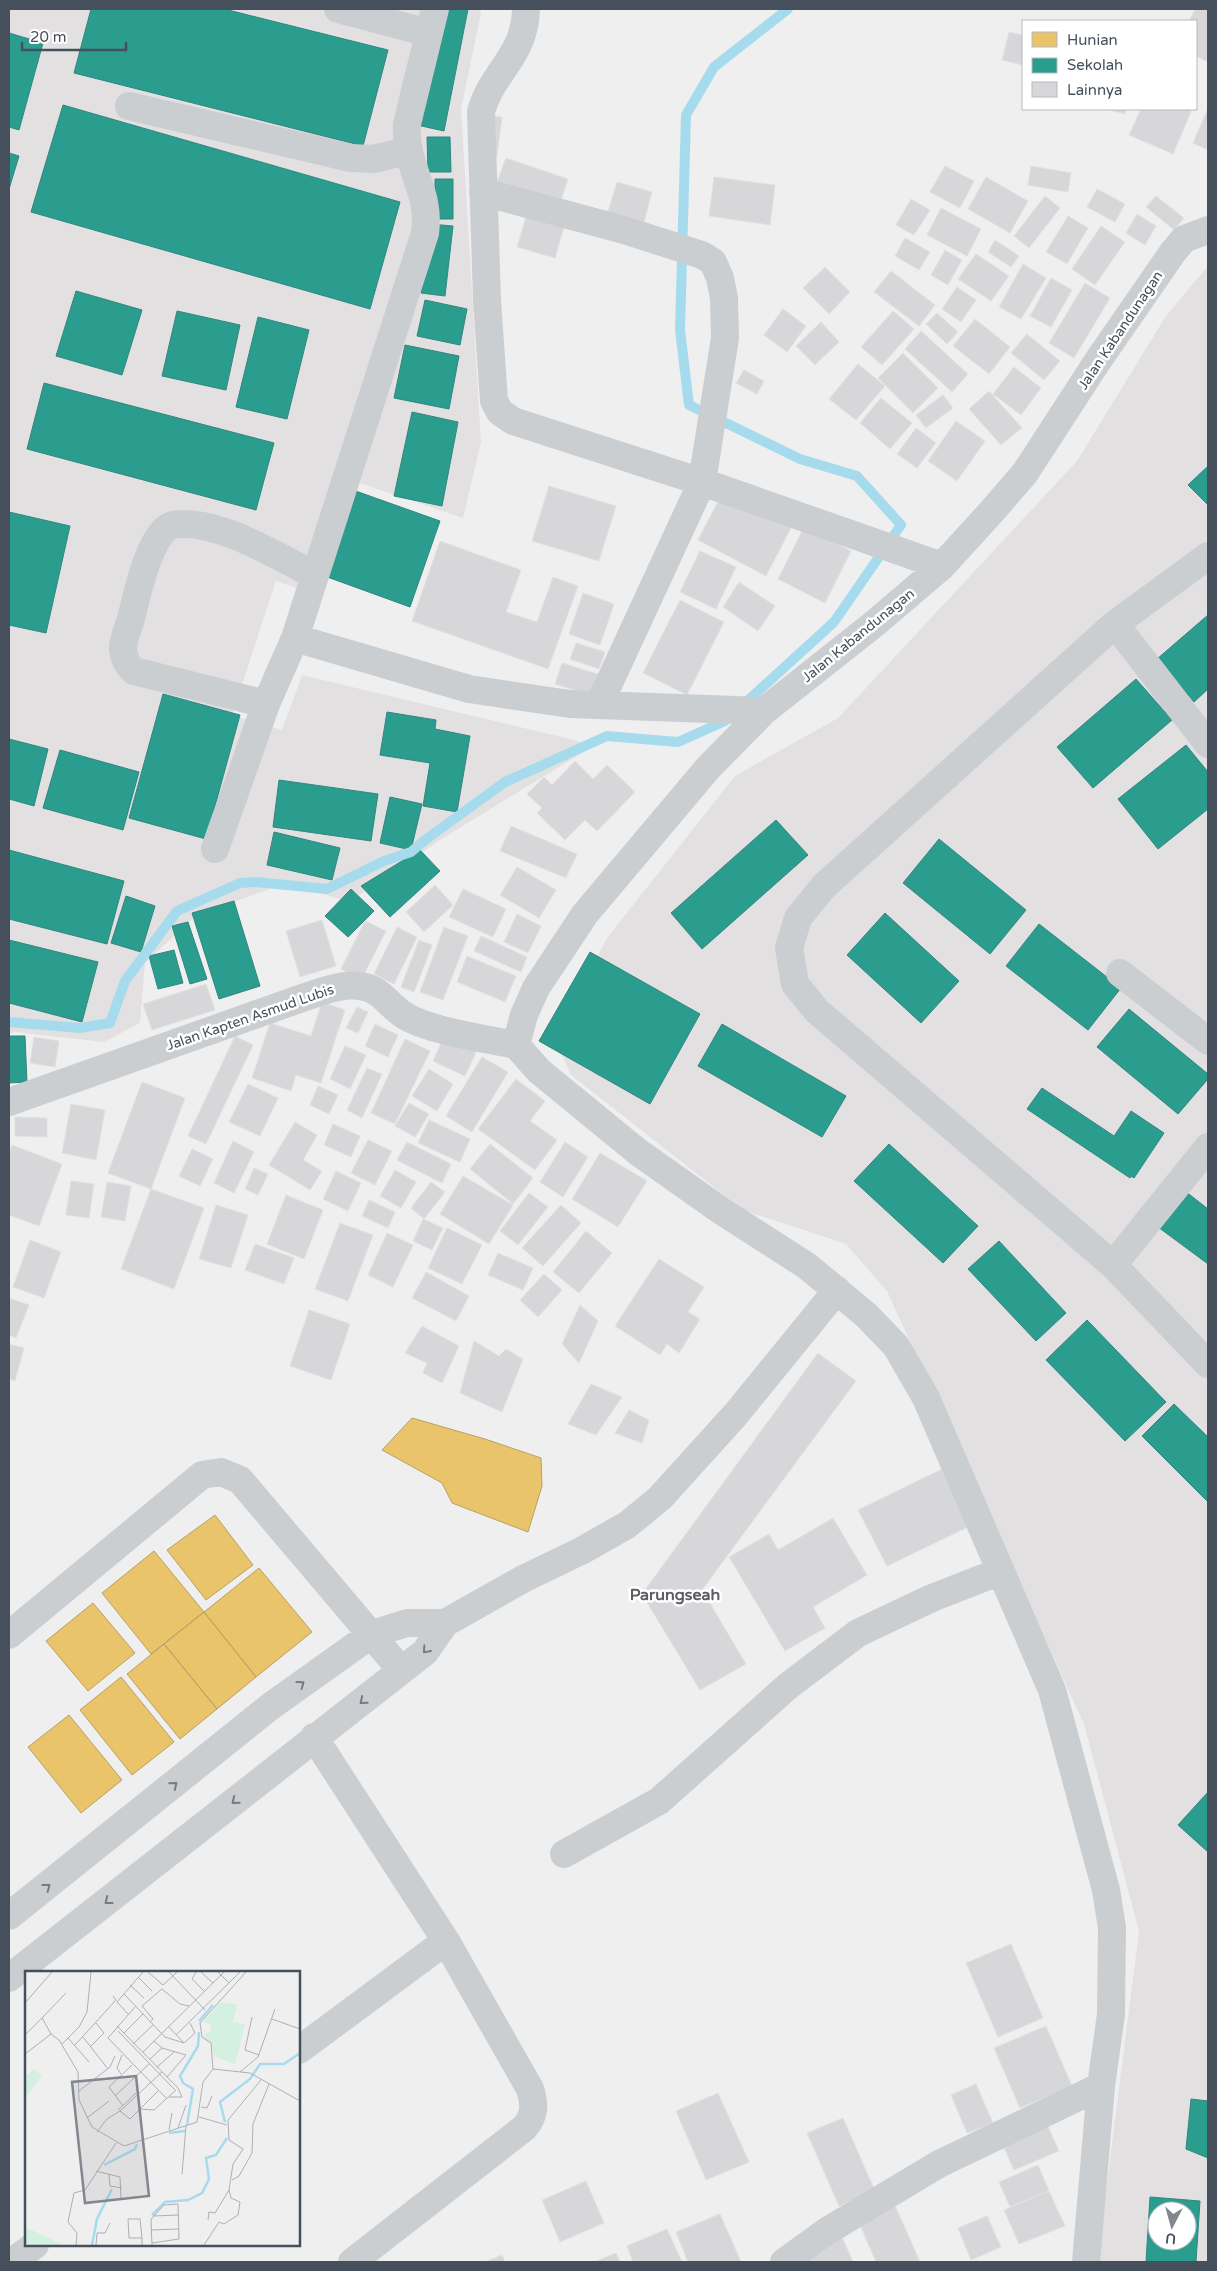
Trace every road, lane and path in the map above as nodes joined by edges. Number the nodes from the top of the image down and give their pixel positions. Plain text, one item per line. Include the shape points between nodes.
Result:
1 (338, 9) edge
2 (526, 9) edge
3 (432, 21) edge
4 (129, 106) dead end
5 (407, 151) junction
6 (482, 192) junction
7 (1208, 230) edge
8 (702, 482) junction
9 (1208, 556) edge
10 (942, 566) junction
11 (315, 576) junction
12 (1115, 624) junction
13 (295, 638) junction
14 (266, 704) junction
15 (599, 705) junction
16 (764, 711) junction
17 (1208, 744) edge
18 (215, 849) dead end
19 (1120, 973) dead end
20 (1208, 1041) edge
21 (516, 1045) junction
22 (9, 1102) edge
23 (1208, 1147) edge
24 (1113, 1265) junction
25 (837, 1290) junction
26 (1208, 1364) edge
27 (1001, 1572) junction
28 (445, 1623) junction
29 (372, 1634) junction
30 (9, 1635) edge
31 (401, 1670) junction
32 (314, 1737) junction
33 (564, 1854) dead end
34 (9, 1916) edge
35 (446, 1941) junction
36 (9, 1978) edge
37 (300, 2049) edge
38 (1101, 2086) junction
39 (34, 2246) edge
40 (12, 2262) edge
41 (352, 2262) edge
42 (784, 2262) edge
43 (1086, 2262) edge

1 - 3 street
2 - 6 street via 519,45 486,94 481,112
3 - 5 street via 407,124
4 - 5 street via 351,158 373,159
5 - 11 street via 425,201 428,216 425,233
6 - 8 street via 494,401 500,412 513,421
6 - 8 street via 624,230 702,255 713,262 724,298 725,338
7 - 10 street, Jalan Kabandunagan via 1184,239 1173,252 1025,473
8 - 10 street
8 - 15 street
9 - 12 street
10 - 16 street, Jalan Kabandunagan
11 - 13 street
11 - 14 street via 231,535 190,524 171,525 162,532 151,552 123,647 126,664 134,671
12 - 17 street
12 - 24 street via 824,886 798,918 790,948 795,984 817,1011
13 - 14 street
13 - 15 street via 469,689 570,704
14 - 18 street
15 - 16 street
16 - 21 street, Jalan Kabandunagan via 708,768 585,914 536,988
19 - 20 street
21 - 22 street, Jalan Kapten Asmud Lubis via 428,1026 402,1016 369,989 350,985 305,997
21 - 25 street via 539,1071 638,1152
23 - 24 street
24 - 26 street
25 - 27 street via 896,1346 922,1389
25 - 28 street via 736,1414 660,1498 627,1525
27 - 33 street via 932,1598 858,1633 788,1686 659,1801
27 - 38 street via 1052,1690 1106,1890 1112,1928 1112,2014
28 - 29 street via 407,1623
28 -> 31 street via 426,1652
29 - 30 street via 240,1480 230,1474 212,1472 202,1475
29 - 31 street
34 -> 29 street via 270,1706
31 -> 32 street
32 - 35 street
32 -> 36 street
35 - 37 street
35 - 41 street via 530,2089 533,2099 531,2120
38 - 42 street via 939,2164 849,2217
38 - 43 street
39 - 40 street

